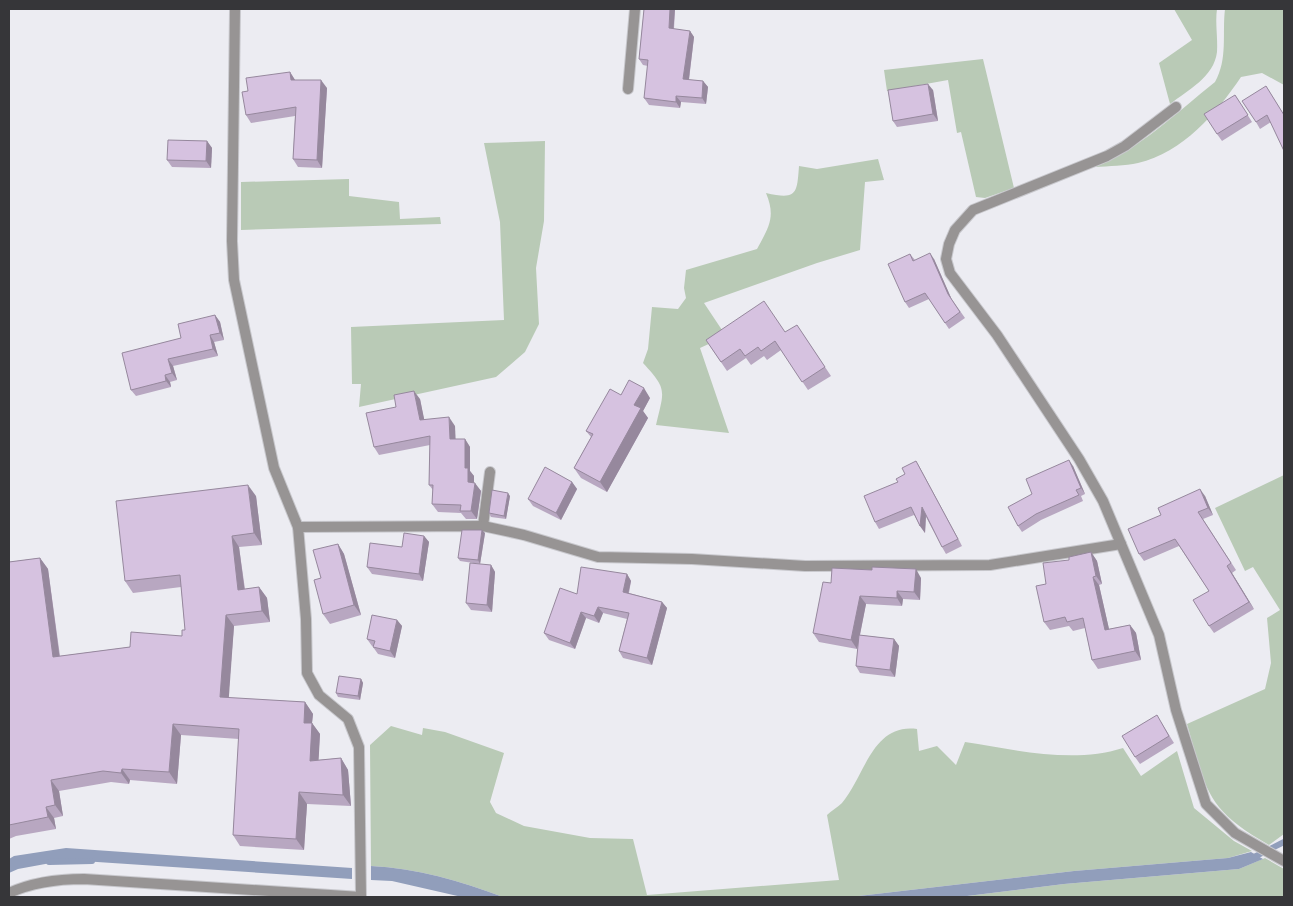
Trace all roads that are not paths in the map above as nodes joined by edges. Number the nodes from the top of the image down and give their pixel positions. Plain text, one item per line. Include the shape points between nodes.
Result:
1 (235, 9) edge
2 (635, 9) edge
3 (628, 89) dead end
4 (1176, 107) dead end
5 (490, 472) dead end
6 (483, 526) junction
7 (298, 527) junction
8 (1121, 544) junction
9 (1284, 861) edge
10 (9, 893) edge
11 (361, 897) edge

1 - 7 street via 234,280 274,468
2 - 3 street
4 - 8 street via 1107,156 973,210 955,230 946,259 950,273 997,335 1079,459 1103,501
5 - 6 street
6 - 7 street
6 - 8 street via 598,557 804,566 990,565
7 - 11 street via 307,673 319,695 348,719 359,747
8 - 9 street via 1159,635 1176,710 1206,804 1235,833
10 - 11 street via 58,879 84,879

